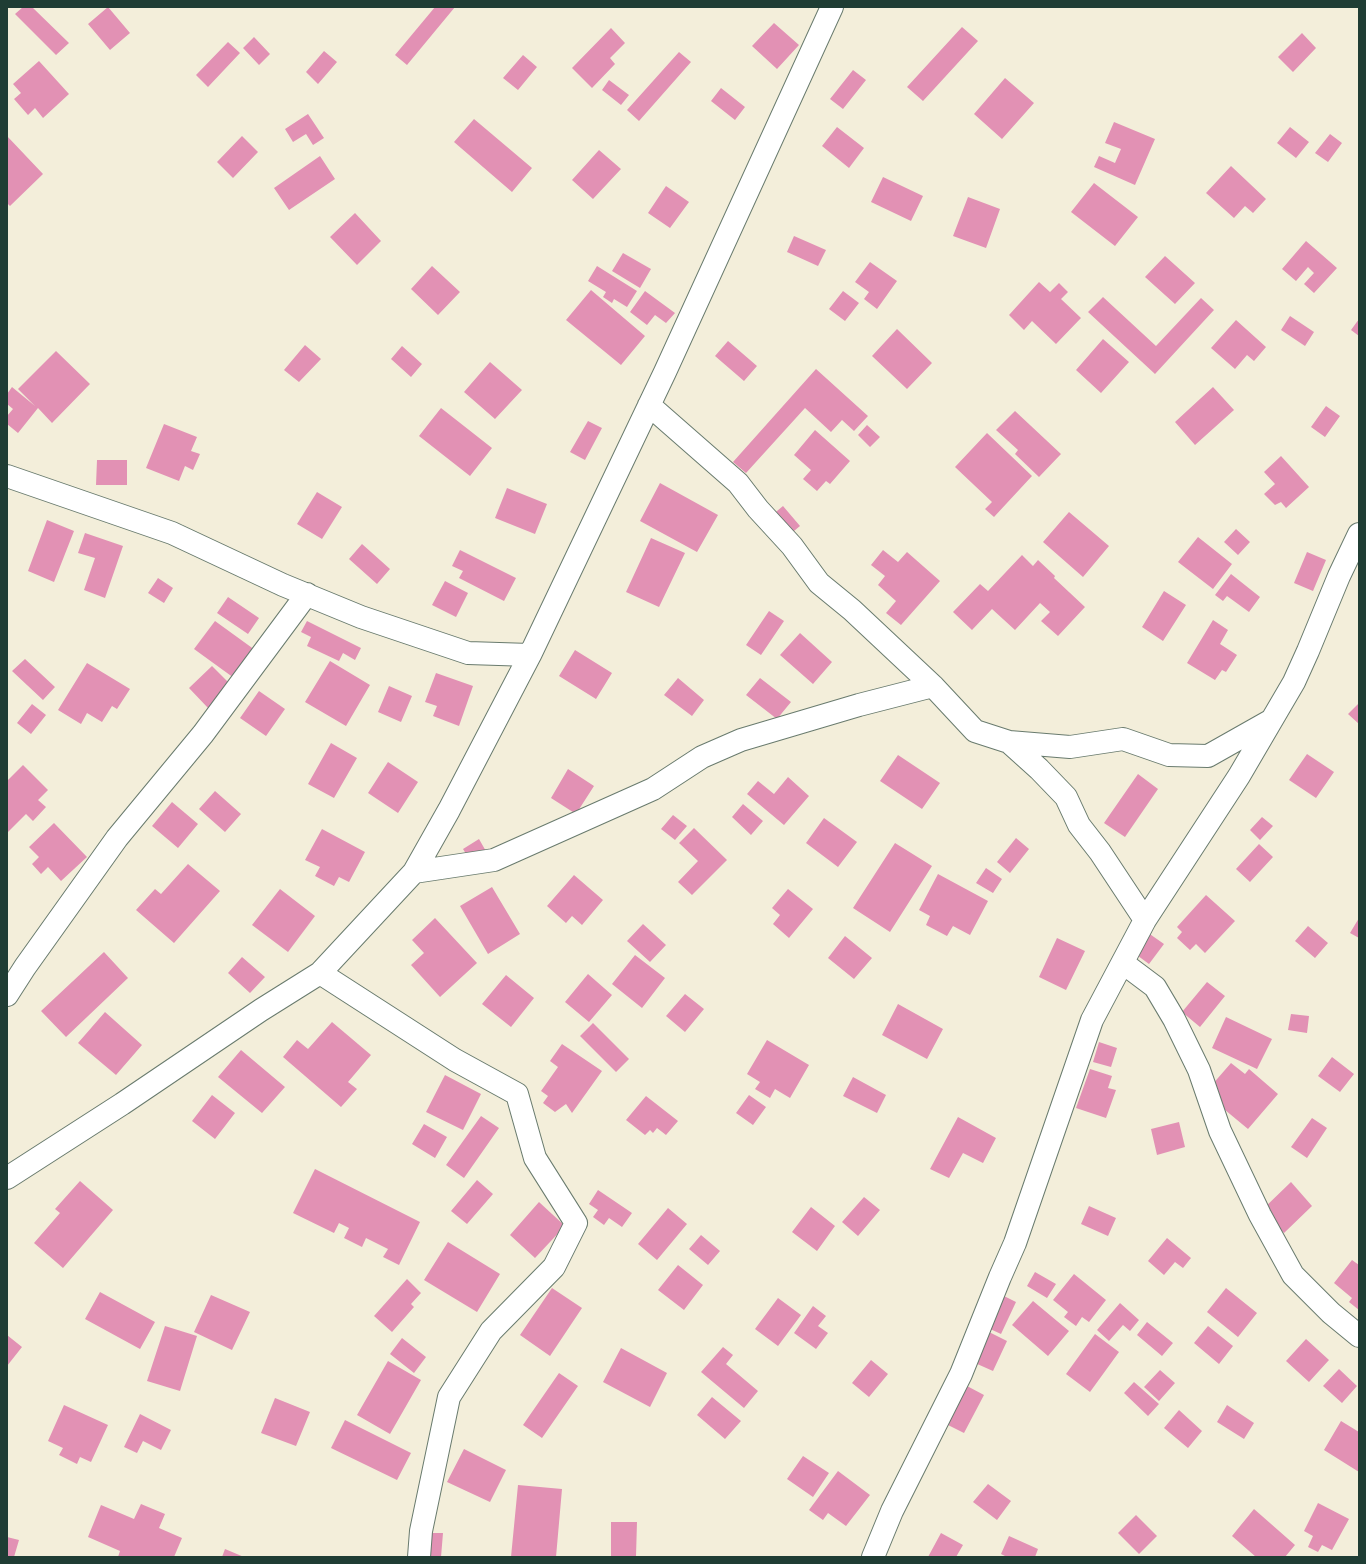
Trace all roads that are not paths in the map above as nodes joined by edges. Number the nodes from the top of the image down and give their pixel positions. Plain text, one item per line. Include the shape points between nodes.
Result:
1 (832, 7) edge
2 (649, 405) junction
3 (7, 476) edge
4 (1359, 534) edge
5 (306, 594) junction
6 (530, 655) junction
7 (933, 686) junction
8 (1271, 721) junction
9 (1009, 742) junction
10 (414, 872) junction
11 (1144, 920) junction
12 (1123, 963) junction
13 (320, 973) junction
14 (7, 995) edge
15 (7, 1178) edge
16 (1359, 1336) edge
17 (419, 1557) edge
18 (874, 1557) edge

1 - 2 street
2 - 6 street
2 - 7 street via 738,482 758,509 792,546 819,583 852,610
3 - 5 street via 172,533
4 - 8 street via 1294,682
5 - 6 street via 361,617 468,653
5 - 14 street via 203,734 117,838
6 - 10 street
7 - 9 street via 975,731
7 - 10 street via 741,740 702,757 653,789 494,860
8 - 9 street via 1208,756 1169,755 1123,739 1070,747
8 - 11 street via 1239,776
9 - 11 street via 1066,797 1079,825
10 - 13 street
11 - 12 street
12 - 16 street via 1155,987 1174,1019 1199,1070 1220,1131 1260,1215 1293,1276
12 - 18 street via 1092,1020 1016,1243 961,1374 892,1511
13 - 15 street
13 - 17 street via 455,1060 517,1094 535,1158 576,1223 554,1267 491,1330 449,1397 421,1531

